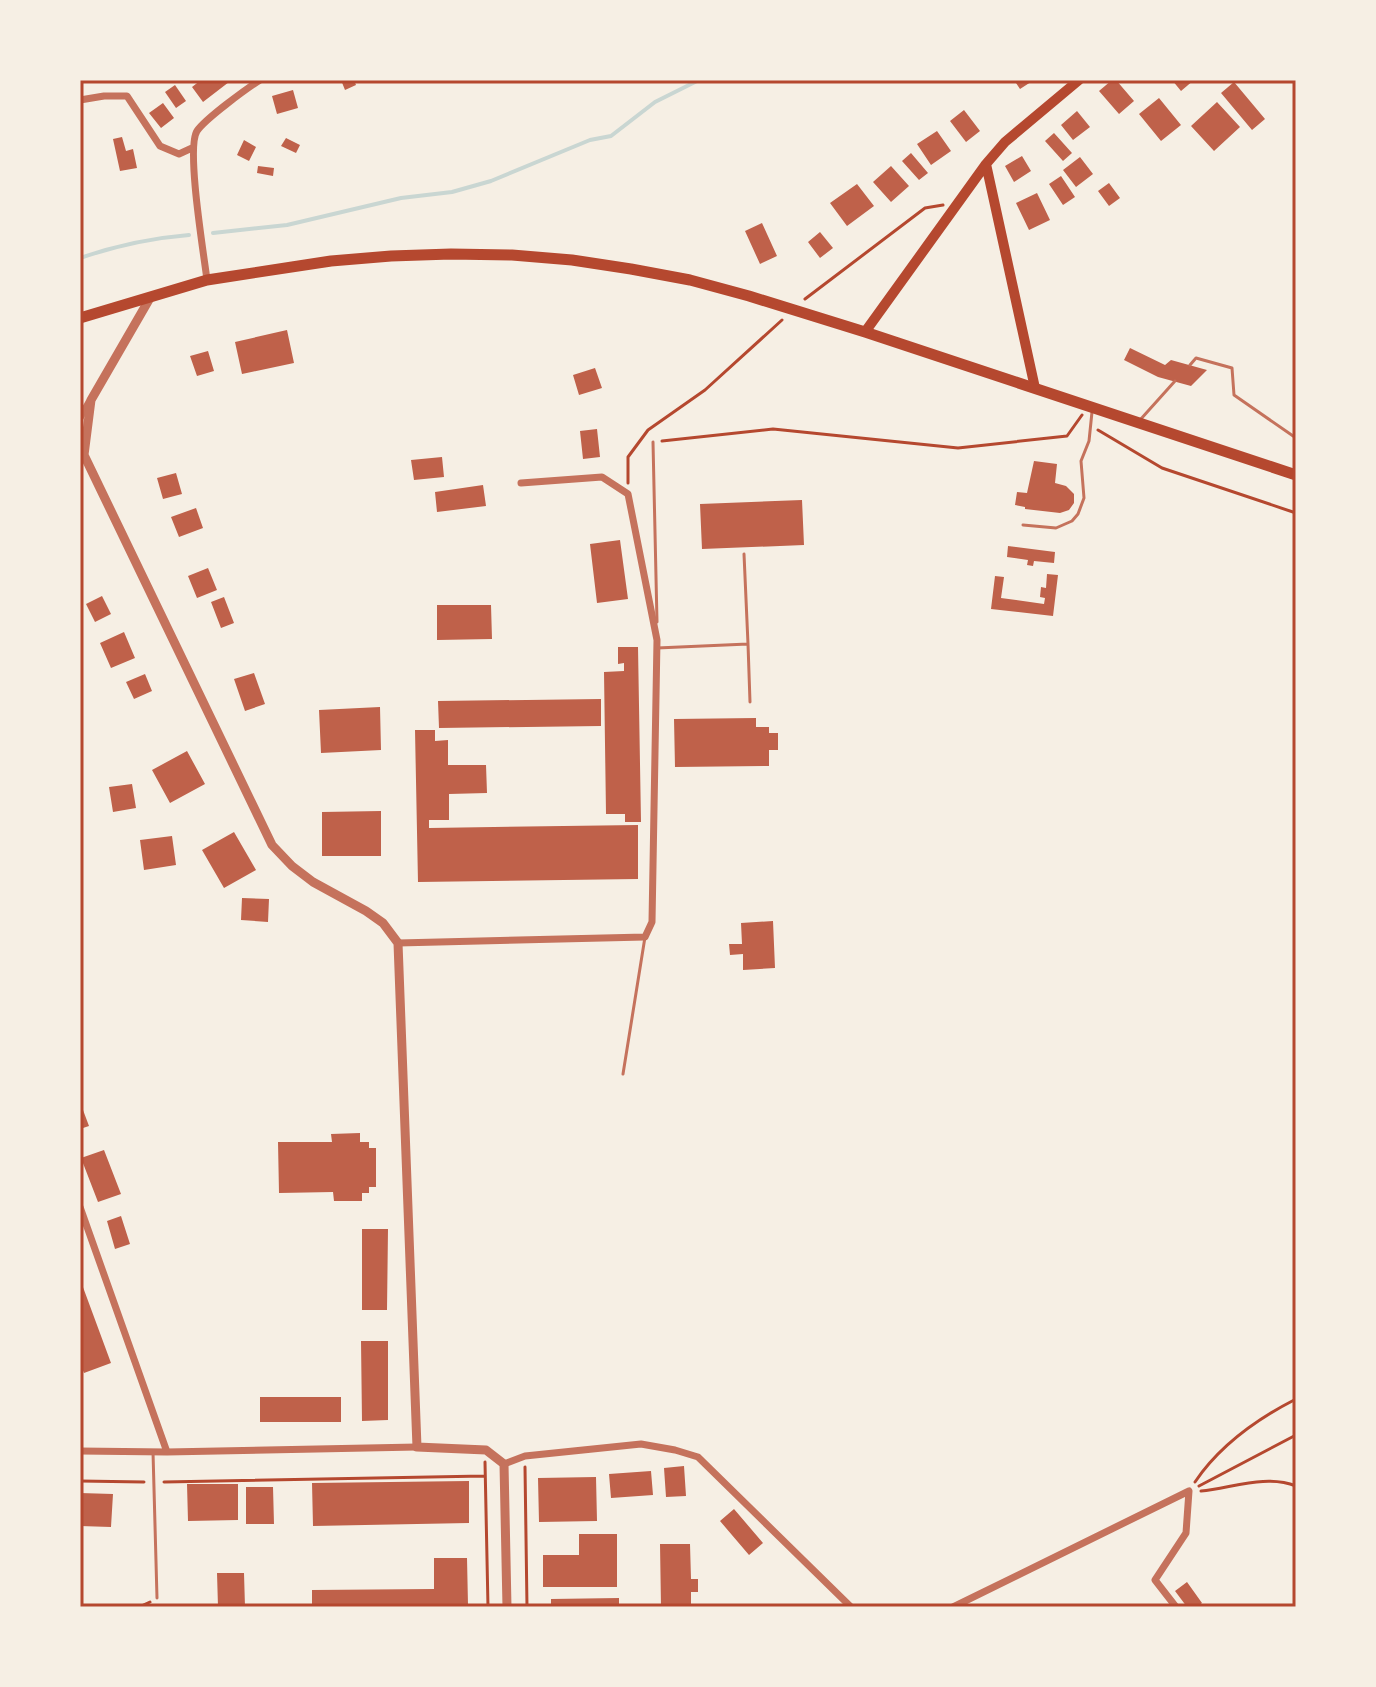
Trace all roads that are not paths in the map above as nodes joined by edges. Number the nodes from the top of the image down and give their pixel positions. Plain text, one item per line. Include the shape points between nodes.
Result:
1 (260, 80) edge
2 (1079, 80) edge
3 (80, 100) edge
4 (192, 148) junction
5 (986, 164) junction
6 (207, 280) junction
7 (150, 298) junction
8 (80, 318) edge
9 (865, 332) junction
10 (1190, 365) dead end
11 (1175, 381) dead end
12 (1035, 388) junction
13 (91, 400) junction
14 (1091, 406) junction
15 (80, 418) edge
16 (1138, 422) junction
17 (1296, 438) edge
18 (653, 442) road end
19 (1296, 475) edge
20 (521, 483) dead end
21 (1023, 525) dead end
22 (744, 554) dead end
23 (657, 644) junction
24 (748, 644) junction
25 (750, 702) dead end
26 (645, 937) junction
27 (398, 943) junction
28 (623, 1074) dead end
29 (80, 1207) edge
30 (417, 1447) junction
31 (80, 1451) edge
32 (153, 1452) junction
33 (167, 1452) junction
34 (504, 1464) junction
35 (157, 1598) dead end
36 (507, 1607) edge
37 (851, 1607) edge
38 (953, 1607) edge
39 (1176, 1607) edge

1 - 4 street via 202,126
2 - 5 main road
3 - 4 street via 127,96 160,146 179,154
4 - 6 street
5 - 9 main road
5 - 12 main road
6 - 7 highway
6 - 9 highway via 391,256 512,255 690,280
7 - 8 highway
7 - 13 street
9 - 12 highway
10 - 17 lane via 1196,358 1232,368 1234,395
11 - 16 lane
12 - 14 highway
13 - 15 street
13 - 27 street via 84,455 272,845 313,882 383,923
14 - 16 highway
14 - 21 lane via 1089,441 1081,461 1084,498 1078,514 1056,528
16 - 19 highway
18 - 23 lane
20 - 23 street via 602,477 628,494
22 - 24 lane
23 - 24 lane
23 - 26 street via 652,922
24 - 25 lane
26 - 27 street
26 - 28 lane
27 - 30 street
29 - 33 street
30 - 33 street
30 - 34 street via 486,1450
31 - 32 street
32 - 33 street
32 - 35 lane
34 - 36 street
34 - 37 street via 525,1456 641,1444 698,1457
38 - 39 street via 1189,1491 1186,1533 1155,1580

